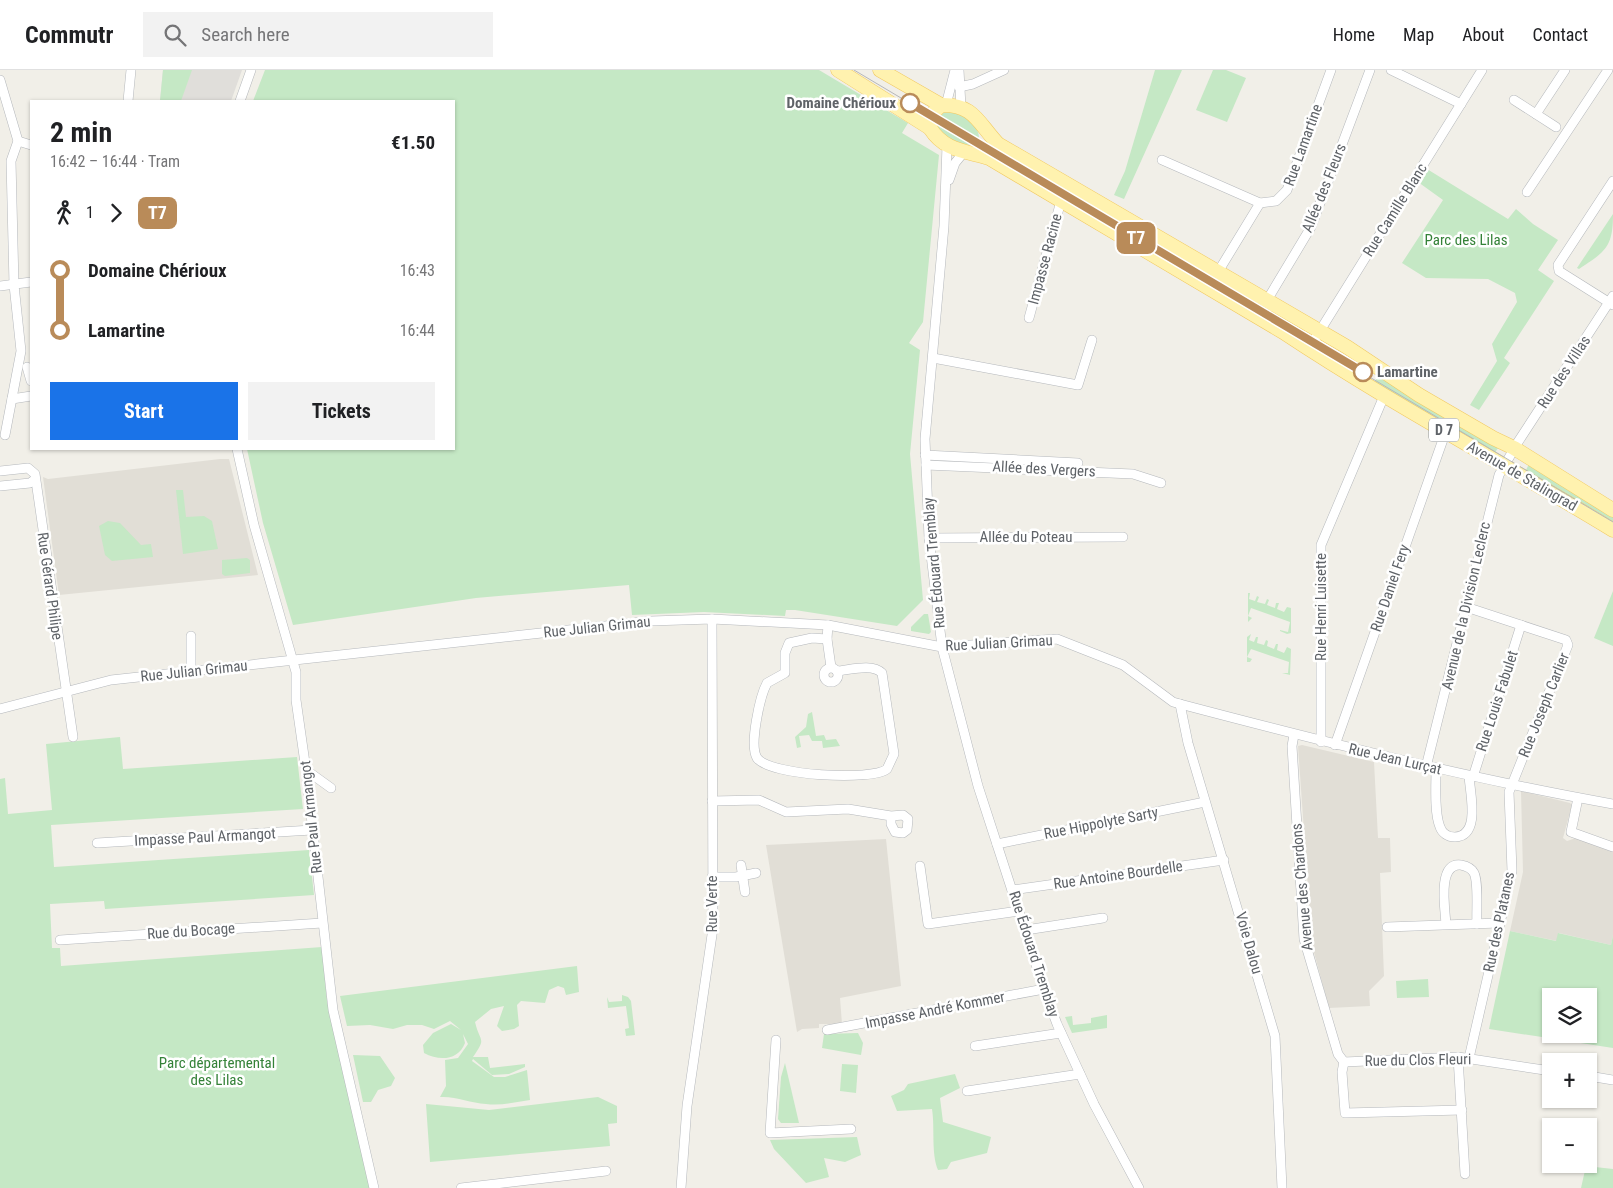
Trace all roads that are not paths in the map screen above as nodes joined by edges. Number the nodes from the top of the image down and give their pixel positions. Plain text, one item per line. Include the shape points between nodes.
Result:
1 (131, 70) edge
2 (251, 70) edge
3 (838, 70) edge
4 (880, 70) edge
5 (957, 70) edge
6 (1004, 70) edge
7 (1331, 70) edge
8 (1370, 70) edge
9 (1391, 70) edge
10 (1482, 70) edge
11 (1565, 70) edge
12 (1608, 70) edge
13 (0, 80) edge
14 (959, 87) junction
15 (128, 100) edge
16 (240, 100) edge
17 (1514, 100) dead end
18 (1461, 104) junction
19 (943, 105) junction
20 (961, 107) junction
21 (1536, 114) junction
22 (1556, 127) dead end
23 (930, 128) junction
24 (985, 128) junction
25 (18, 141) junction
26 (30, 145) edge
27 (947, 146) junction
28 (964, 152) junction
29 (1162, 160) dead end
30 (1613, 181) edge
31 (1527, 192) dead end
32 (945, 194) junction
33 (1061, 201) junction
34 (1260, 203) junction
35 (1218, 272) junction
36 (30, 282) edge
37 (14, 284) junction
38 (0, 286) edge
39 (1612, 301) edge
40 (1266, 302) junction
41 (1029, 318) dead end
42 (1318, 331) junction
43 (1092, 340) dead end
44 (1308, 350) junction
45 (933, 358) junction
46 (29, 366) edge
47 (18, 370) junction
48 (30, 396) edge
49 (1384, 396) junction
50 (12, 399) junction
51 (1446, 431) junction
52 (5, 435) dead end
53 (1514, 448) junction
54 (237, 450) edge
55 (925, 455) junction
56 (1078, 463) dead end
57 (926, 465) junction
58 (1503, 466) junction
59 (0, 471) edge
60 (34, 480) junction
61 (1161, 483) dead end
62 (0, 486) edge
63 (1613, 510) edge
64 (1613, 530) edge
65 (1123, 536) dead end
66 (929, 538) junction
67 (1466, 608) junction
68 (712, 619) junction
69 (828, 624) junction
70 (1521, 626) junction
71 (191, 636) dead end
72 (827, 639) junction
73 (942, 647) junction
74 (293, 661) junction
75 (192, 671) junction
76 (66, 692) junction
77 (1180, 704) junction
78 (0, 709) edge
79 (1294, 735) junction
80 (73, 737) dead end
81 (1321, 742) junction
82 (1335, 745) junction
83 (1431, 768) junction
84 (306, 770) junction
85 (1471, 777) junction
86 (1512, 785) junction
87 (330, 788) dead end
88 (1578, 798) junction
89 (712, 801) junction
90 (1206, 802) junction
91 (1613, 804) edge
92 (892, 816) dead end
93 (312, 830) junction
94 (97, 843) dead end
95 (997, 844) junction
96 (1613, 847) edge
97 (1224, 860) junction
98 (741, 865) dead end
99 (920, 866) dead end
100 (756, 874) dead end
101 (743, 876) junction
102 (712, 877) junction
103 (1012, 890) junction
104 (745, 892) dead end
105 (1019, 911) junction
106 (1103, 918) dead end
107 (322, 923) junction
108 (1499, 923) junction
109 (1446, 924) junction
110 (1477, 924) junction
111 (1386, 928) dead end
112 (1026, 930) junction
113 (60, 940) dead end
114 (1044, 989) junction
115 (827, 1030) dead end
116 (1061, 1033) junction
117 (776, 1040) dead end
118 (975, 1046) dead end
119 (1458, 1057) junction
120 (1469, 1058) junction
121 (1344, 1062) junction
122 (1542, 1069) edge
123 (1080, 1074) junction
124 (1597, 1077) edge
125 (1613, 1080) edge
126 (967, 1090) dead end
127 (1462, 1110) junction
128 (851, 1128) dead end
129 (606, 1171) dead end
130 (1465, 1174) dead end
131 (374, 1188) edge
132 (461, 1188) edge
133 (681, 1188) edge
134 (1139, 1188) edge
135 (1282, 1188) edge

1 - 15 street
2 - 16 street
3 - 23 main road, D 7
4 - 19 main road
5 - 14 street
5 - 19 street
6 - 14 street
7 - 34 street, Rue Lamartine via 1287,190 1276,202
8 - 40 street, Allée des Fleurs via 1311,227
9 - 18 street
10 - 18 street, Rue Camille Blanc
11 - 21 street
12 - 31 street
13 - 25 street
14 - 20 street
17 - 21 street
18 - 42 street, Rue Camille Blanc
19 - 20 main road
19 - 23 main road via 931,115
20 - 24 main road, D 7 via 974,115
21 - 22 street
23 - 27 main road, D 7
24 - 28 main road via 982,146
24 - 35 main road, Avenue de Stalingrad / D 7 via 998,144
25 - 26 street
25 - 37 street via 11,161
27 - 28 main road, D 7
27 - 32 street, Rue Édouard Tremblay
28 - 32 street, Rue Édouard Tremblay via 950,174
28 - 33 main road, Avenue de Stalingrad / D 7 via 989,158
29 - 34 street
30 - 39 street via 1558,265 1559,270
32 - 45 street, Rue Édouard Tremblay
33 - 41 street, Impasse Racine
33 - 44 main road, Avenue de Stalingrad / D 7
34 - 35 street
35 - 40 main road, Avenue de Stalingrad / D 7
36 - 37 street
37 - 38 street
37 - 47 street via 21,351
39 - 53 street, Rue des Villas
40 - 42 main road, Avenue de Stalingrad / D 7
42 - 44 street, Rue Camille Blanc
42 - 53 main road, Avenue de Stalingrad / D 7 via 1420,395
43 - 45 street via 1078,385
44 - 49 main road, Avenue de Stalingrad / D 7
45 - 55 street, Rue Édouard Tremblay
46 - 47 street
47 - 50 street
48 - 50 street
49 - 51 main road, Avenue de Stalingrad / D 7
49 - 81 street, Rue Henri Luisette via 1320,545
50 - 52 street
51 - 58 main road, Avenue de Stalingrad / D 7
51 - 82 street, Rue Daniel Fery
53 - 58 street, Avenue de la Division Leclerc
53 - 63 main road, Avenue de Stalingrad / D 7
54 - 74 street, Rue Paul Armangot via 254,526
55 - 56 street
55 - 57 street, Rue Édouard Tremblay
57 - 61 street, Allée des Vergers via 1133,474
57 - 66 street, Rue Édouard Tremblay
58 - 64 main road, Avenue de Stalingrad / D 7
58 - 67 street, Avenue de la Division Leclerc via 1493,492
59 - 60 street via 28,468 34,472
60 - 62 street
60 - 76 street, Rue Gérard Philipe
65 - 66 street, Allée du Poteau
66 - 73 street, Rue Édouard Tremblay
67 - 70 street, Rue Joseph Carlier
67 - 83 street, Avenue de la Division Leclerc
68 - 69 street, Rue Julian Grimau
68 - 74 street, Rue Julian Grimau via 652,621
68 - 89 street, Rue Verte
69 - 72 street
69 - 73 street, Rue Julian Grimau
70 - 85 street, Rue Louis Fabulet
70 - 86 street, Rue Joseph Carlier via 1566,640 1568,645
71 - 75 street
72 - 72 street via 812,638 789,644 785,653 785,673 767,683 754,737 756,756 764,764 782,770 820,775 877,773 888,769 894,754 882,674 869,668 834,669
73 - 77 street, Rue Julian Grimau via 1056,639 1123,665
73 - 95 street, Rue Édouard Tremblay via 978,786
74 - 75 street, Rue Julian Grimau
74 - 84 street, Rue Paul Armangot
75 - 76 street, Rue Julian Grimau via 111,680
76 - 78 street, Rue Julian Grimau
76 - 80 street, Rue Gérard Philipe
77 - 79 street, Rue Jean Lurçat
77 - 90 street, Voie Dalou
79 - 81 street, Rue Jean Lurçat
79 - 121 street, Avenue des Chardons via 1292,746 1304,939 1338,1054
81 - 82 street, Rue Jean Lurçat
82 - 83 street, Rue Jean Lurçat
83 - 85 street, Rue Jean Lurçat
83 - 85 street, Avenue de la Division Leclerc via 1439,824 1444,833 1452,837 1467,832 1472,822
84 - 87 street
84 - 93 street, Rue Paul Armangot
85 - 86 street, Rue Jean Lurçat
86 - 88 street, Rue Jean Lurçat
86 - 108 street, Rue des Platanes via 1509,792 1512,871
88 - 91 street, Rue Jean Lurçat
88 - 96 street via 1571,832
89 - 92 street via 759,800 783,811 848,809
89 - 102 street, Rue Verte
90 - 95 street, Rue Hippolyte Sarty
90 - 97 street, Voie Dalou
93 - 94 street, Impasse Paul Armangot
93 - 107 street, Rue Paul Armangot
95 - 103 street, Rue Édouard Tremblay
97 - 103 street, Rue Antoine Bourdelle
97 - 135 street, Voie Dalou via 1275,1036
98 - 101 street
99 - 105 street via 928,924
100 - 101 street
101 - 102 street
101 - 104 street
102 - 133 street, Rue Verte via 714,928 687,1106
103 - 105 street, Rue Édouard Tremblay
105 - 112 street, Rue Édouard Tremblay
106 - 112 street
107 - 113 street, Rue du Bocage
107 - 131 street, Rue Paul Armangot via 333,1010
108 - 110 street
108 - 120 street, Rue des Platanes
109 - 110 street
109 - 110 street via 1444,878 1448,869 1462,865 1469,868 1476,879
109 - 111 street
112 - 114 street, Rue Édouard Tremblay
114 - 115 street, Impasse André Kommer
114 - 116 street, Rue Édouard Tremblay
116 - 118 street, Rue Édouard Tremblay
116 - 123 street, Rue Édouard Tremblay
117 - 128 street via 770,1133
119 - 120 street, Rue du Clos Fleuri
119 - 121 street, Rue du Clos Fleuri
119 - 127 street
120 - 122 street, Rue du Clos Fleuri
121 - 127 street via 1346,1113
123 - 126 street
123 - 134 street, Rue Édouard Tremblay
124 - 125 street
127 - 130 street
129 - 132 street

